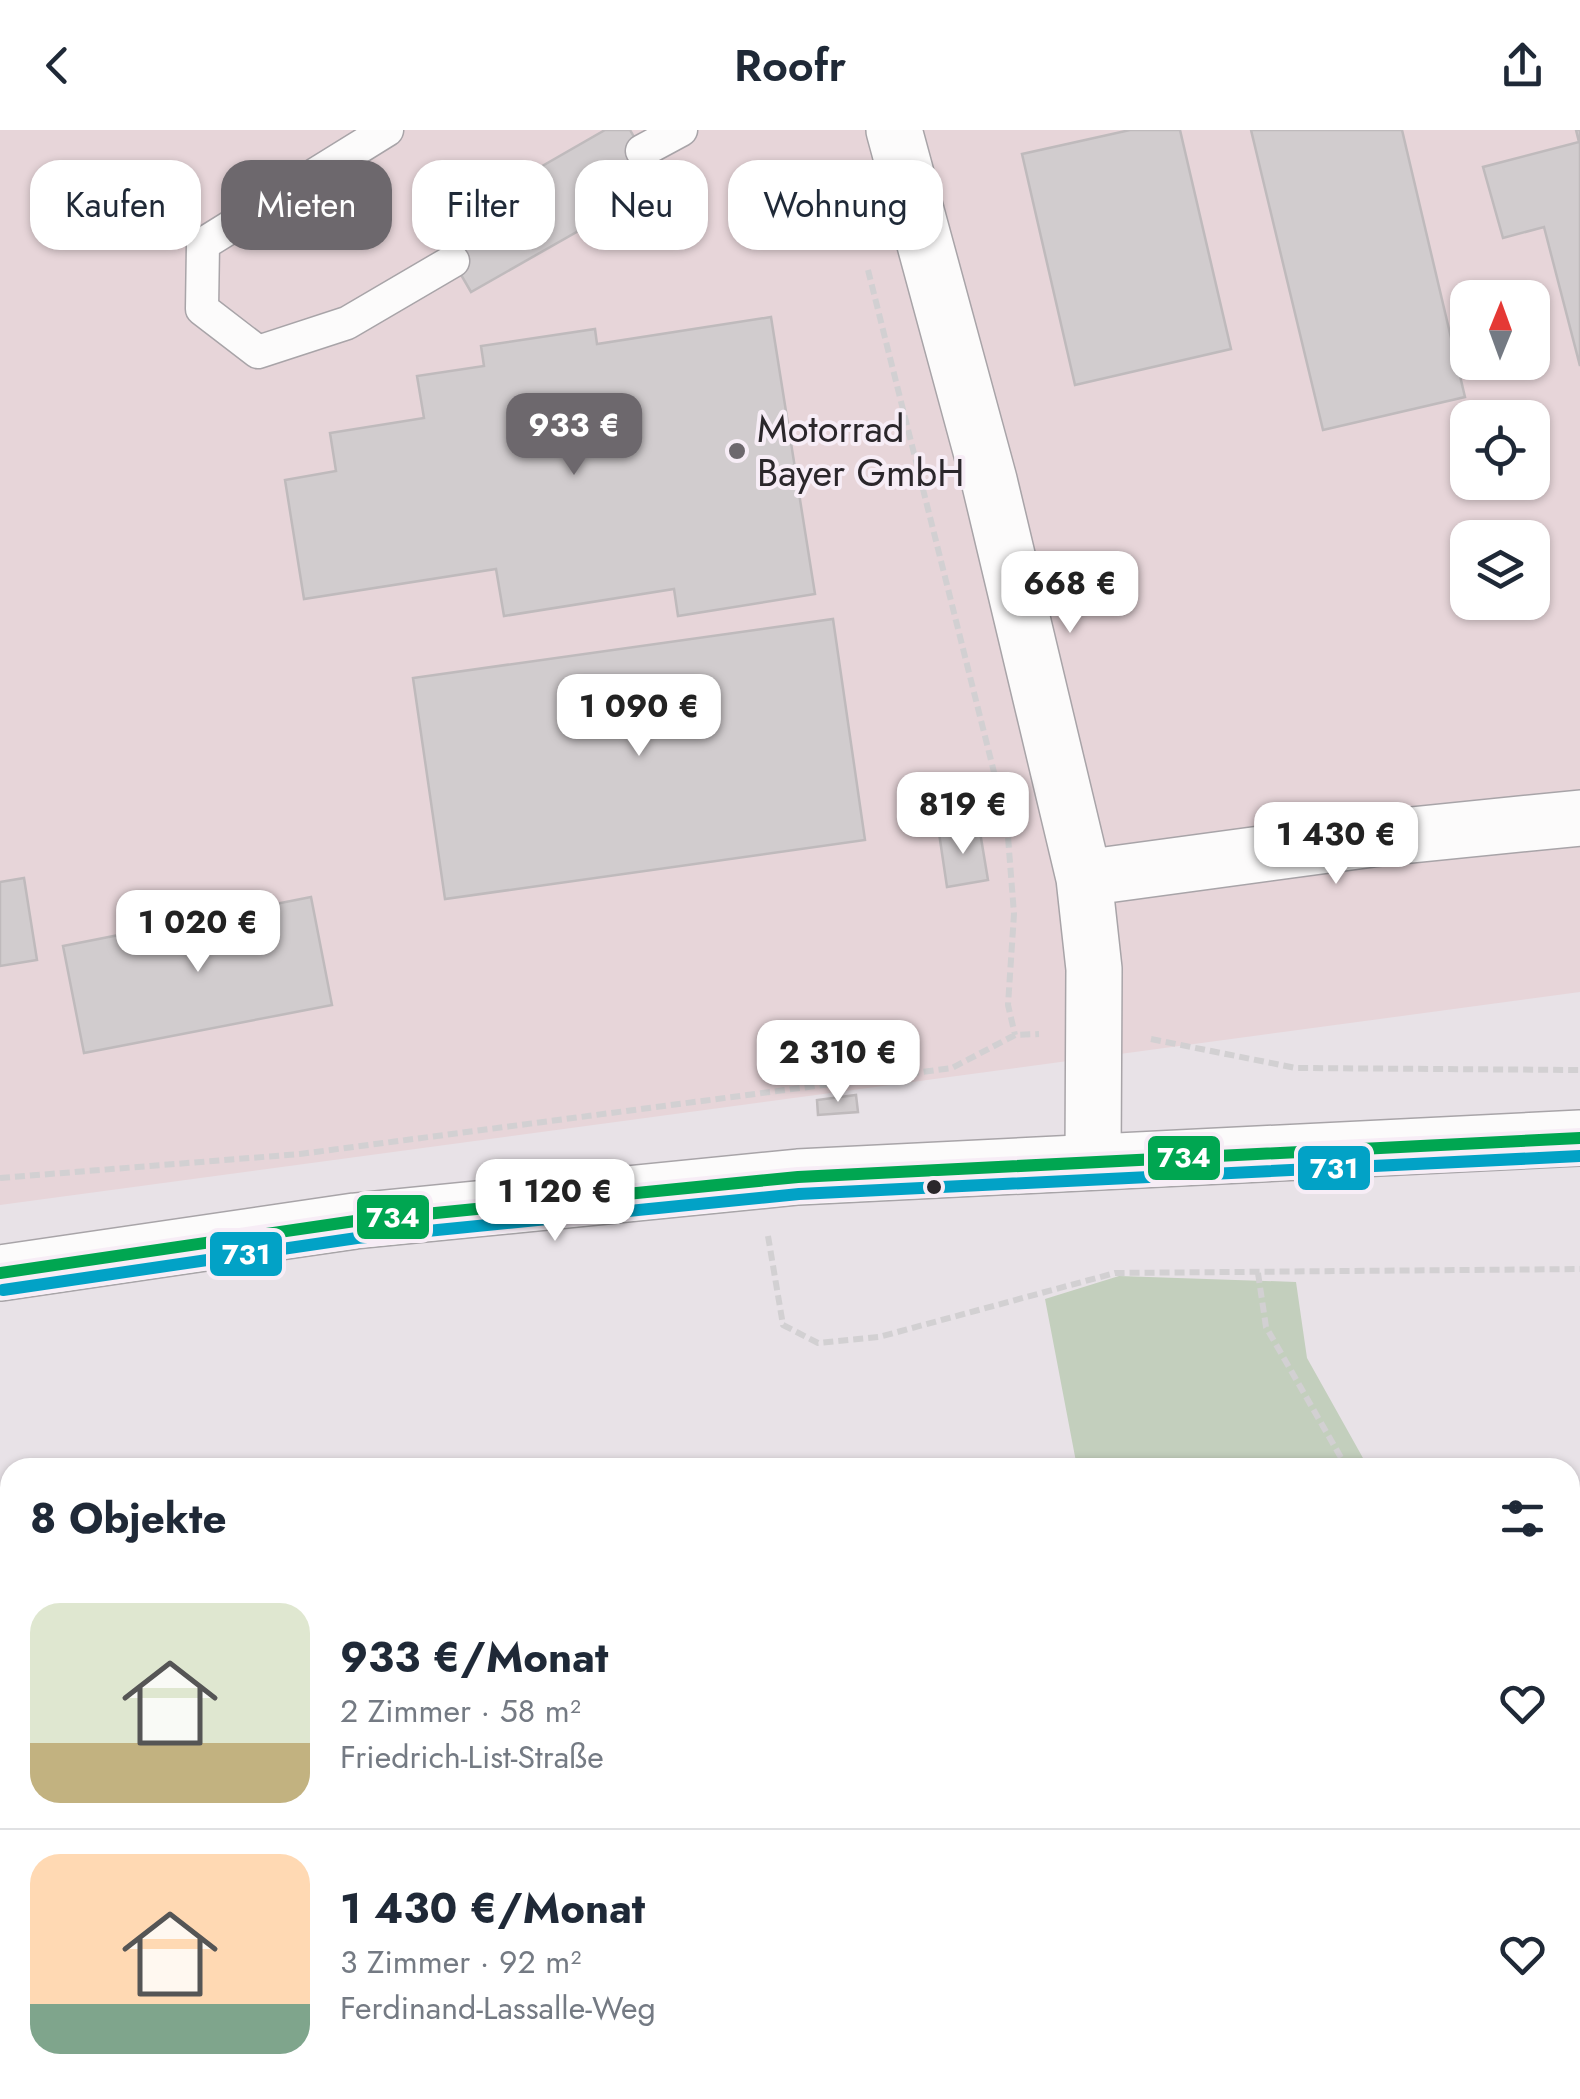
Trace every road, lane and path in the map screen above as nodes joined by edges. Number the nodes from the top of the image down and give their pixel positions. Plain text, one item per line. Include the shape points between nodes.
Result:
1 (387, 130) edge
2 (681, 130) edge
3 (894, 130) edge
4 (642, 151) dead end
5 (453, 262) dead end
6 (867, 266) dead end
7 (1580, 818) edge
8 (1084, 878) junction
9 (1095, 1030) junction
10 (1016, 1035) junction
11 (1580, 1070) edge
12 (1580, 1138) edge
13 (1093, 1162) junction
14 (0, 1178) edge
15 (759, 1181) junction
16 (1580, 1269) edge
17 (4, 1274) edge
18 (1258, 1274) junction
19 (1342, 1458) edge

1 - 5 lane via 203,244 202,308 258,352 347,322
2 - 4 lane
3 - 8 main road via 984,459
6 - 10 path via 1007,824 1014,914 1008,1004
7 - 8 main road
8 - 9 main road
9 - 10 path
9 - 11 path via 1296,1068
9 - 13 main road
10 - 14 path via 952,1068 300,1154
12 - 13 main road
13 - 15 main road
15 - 17 main road via 355,1221
15 - 18 path via 783,1325 818,1343 879,1336 1115,1273
16 - 18 path
18 - 19 path via 1266,1327

